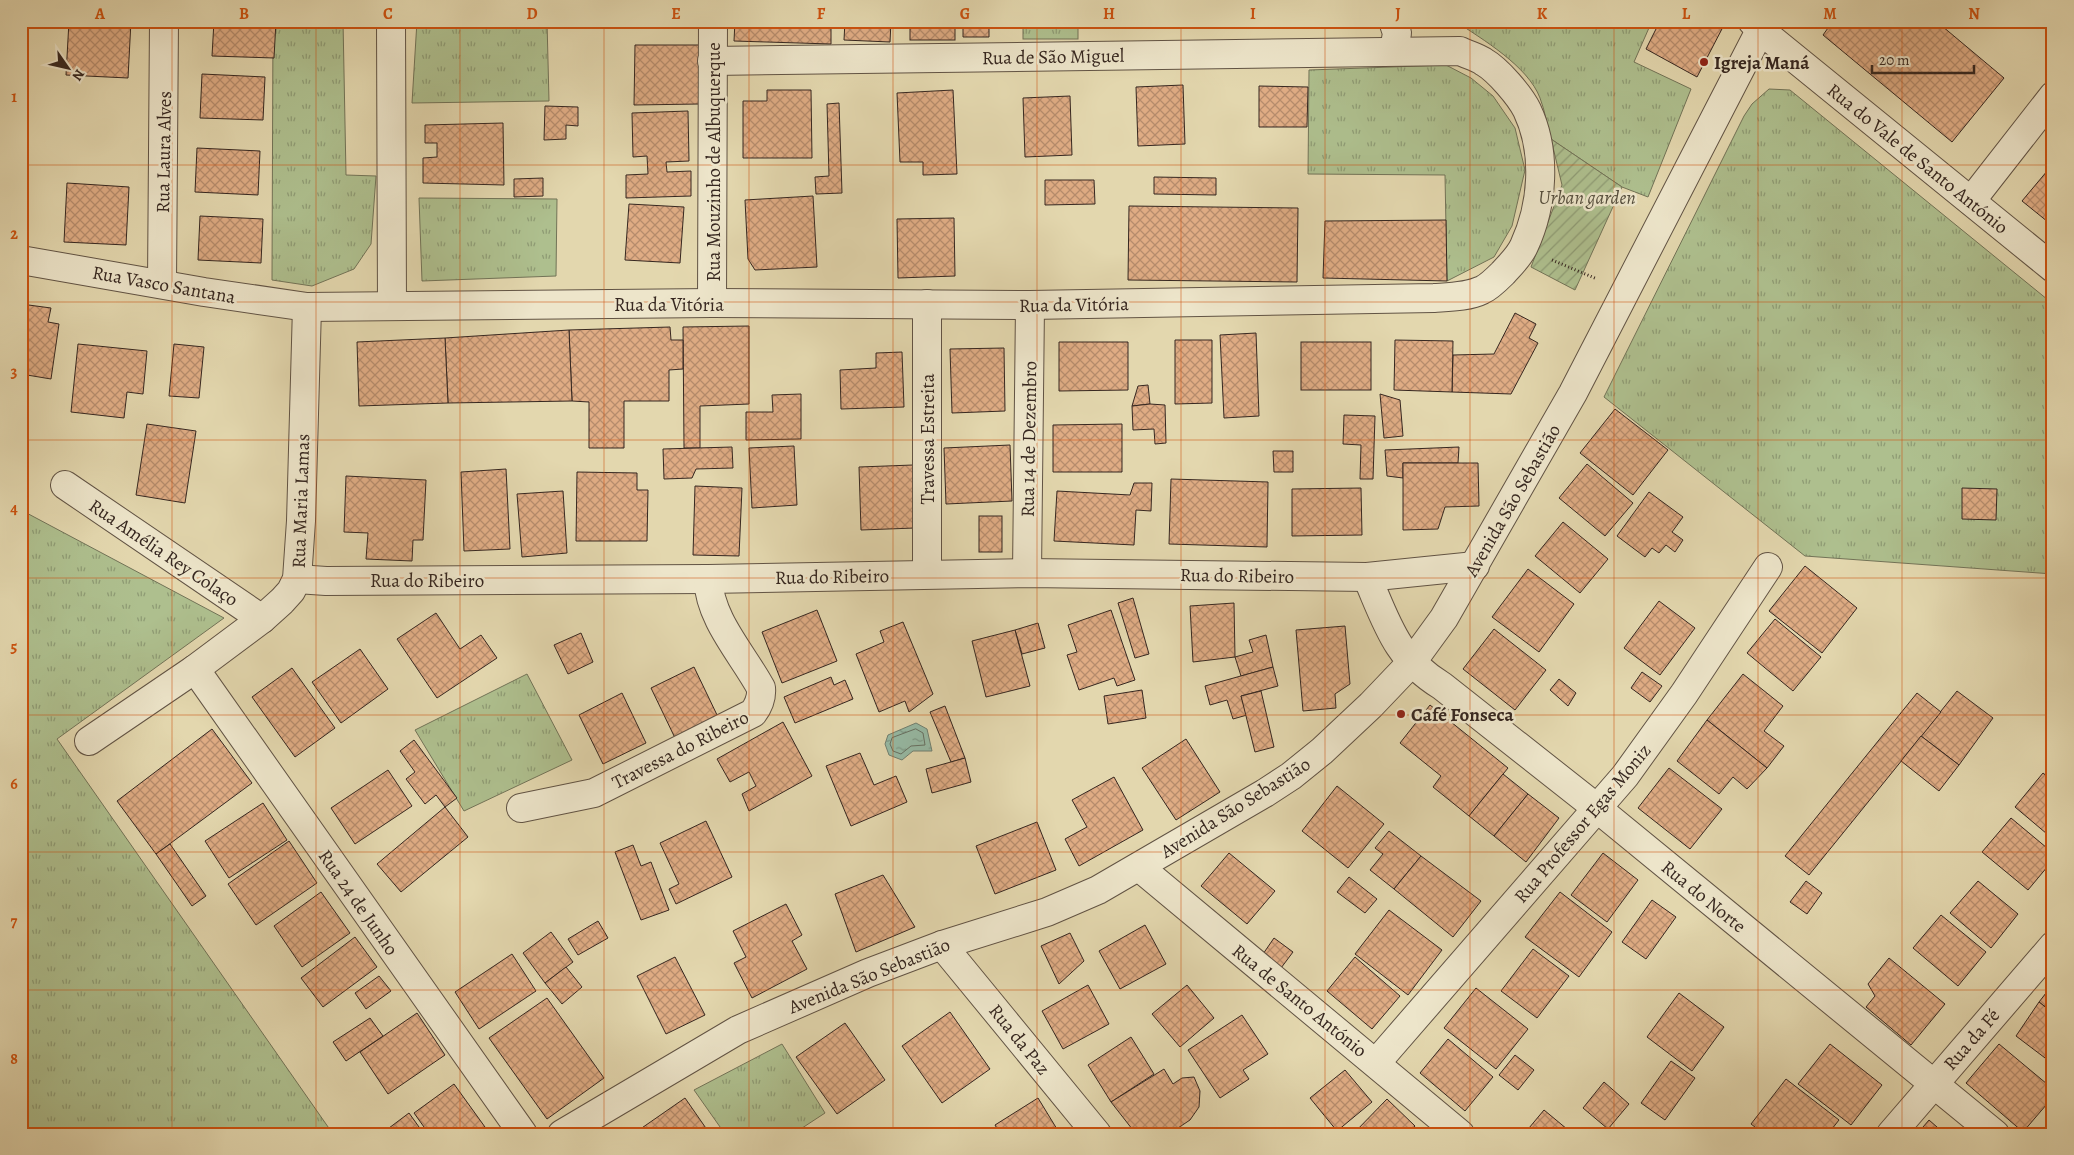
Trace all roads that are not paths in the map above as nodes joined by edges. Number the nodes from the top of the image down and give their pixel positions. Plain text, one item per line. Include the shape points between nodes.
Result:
1 (164, 21) edge
2 (391, 21) edge
3 (713, 21) edge
4 (1393, 21) edge
5 (1759, 24) edge
6 (1394, 51) junction
7 (712, 60) junction
8 (2053, 96) edge
9 (1971, 201) junction
10 (21, 260) edge
11 (2053, 268) edge
12 (162, 283) junction
13 (712, 303) junction
14 (927, 304) junction
15 (1030, 305) junction
16 (392, 306) junction
17 (307, 307) junction
18 (65, 484) dead end
19 (1475, 566) junction
20 (1768, 567) dead end
21 (1027, 572) junction
22 (927, 574) junction
23 (1368, 576) junction
24 (297, 579) junction
25 (708, 579) junction
26 (262, 619) junction
27 (1412, 662) junction
28 (195, 669) junction
29 (89, 741) dead end
30 (521, 808) dead end
31 (1598, 809) junction
32 (1139, 867) junction
33 (942, 945) junction
34 (2053, 946) edge
35 (1376, 1063) junction
36 (1933, 1083) junction
37 (577, 1130) edge
38 (523, 1134) edge
39 (1097, 1134) edge
40 (1460, 1134) edge
41 (1890, 1134) edge
42 (1995, 1134) edge

1 - 12 street, Rua Laura Alves
2 - 16 street
3 - 7 street, Rua Mouzinho de Albuquerque
4 - 6 street via 1397,33
5 - 9 street, Rua do Vale de Santo António
5 - 19 street, Avenida São Sebastião via 1573,392
6 - 7 street, Rua de São Miguel
6 - 15 street, Rua da Vitória via 1460,51 1485,62 1526,108 1537,135 1540,190 1524,247 1515,261 1482,290 1434,298
7 - 13 street, Rua Mouzinho de Albuquerque
8 - 9 street
9 - 11 street, Rua do Vale de Santo António
10 - 12 street, Rua Vasco Santana
12 - 17 street, Rua Vasco Santana
13 - 14 street, Rua da Vitória
13 - 16 street, Rua da Vitória
14 - 15 street, Rua da Vitória
14 - 22 street, Travessa Estreita
15 - 21 street, Rua 14 de Dezembro
16 - 17 street, Rua da Vitória
17 - 24 street, Rua Maria Lamas
18 - 26 street, Rua Amélia Rey Colaço
19 - 23 street, Rua do Ribeiro
19 - 27 street, Avenida São Sebastião via 1444,618
20 - 31 street, Rua Professor Egas Moniz via 1655,735
21 - 22 street, Rua do Ribeiro
21 - 23 street, Rua do Ribeiro
22 - 25 street, Rua do Ribeiro
23 - 27 street via 1398,647
24 - 25 street, Rua do Ribeiro
24 - 26 street, Rua Maria Lamas via 291,591
25 - 30 street, Travessa do Ribeiro via 714,612 761,688 759,706 753,713 594,793
26 - 28 street, Rua Maria Lamas
27 - 31 street, Rua do Norte
27 - 32 street, Avenida São Sebastião via 1358,718 1290,776
28 - 29 street, Rua Maria Lamas
28 - 38 street, Rua 24 de Junho
31 - 35 street, Rua Professor Egas Moniz
31 - 36 street, Rua do Norte
32 - 33 street, Avenida São Sebastião via 1098,890 1047,912
32 - 35 street, Rua de Santo António
33 - 37 street, Avenida São Sebastião via 849,980 738,1030
33 - 39 street, Rua da Paz
34 - 36 street, Rua da Fé
35 - 40 street, Rua de Santo António
36 - 41 street, Rua da Fé
36 - 42 street, Rua do Norte

